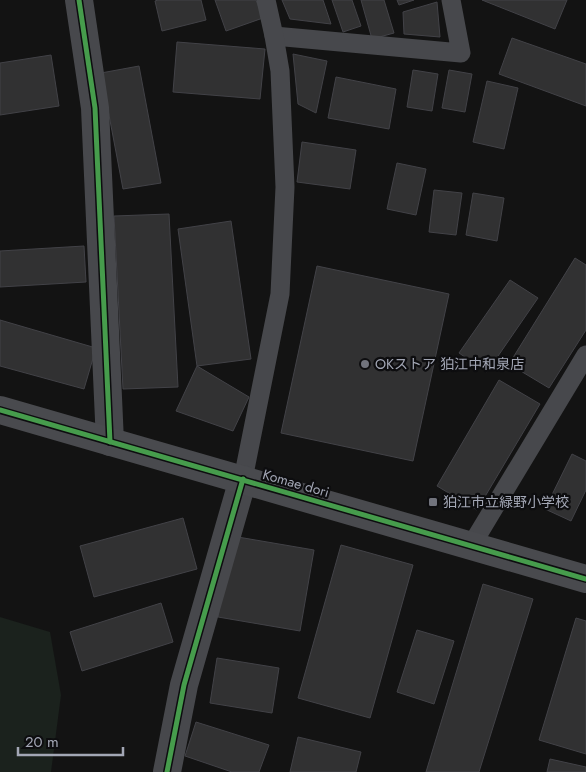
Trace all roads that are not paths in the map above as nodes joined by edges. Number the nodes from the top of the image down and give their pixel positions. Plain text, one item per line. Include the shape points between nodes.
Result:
1 (79, 0) edge
2 (266, 0) edge
3 (451, 0) edge
4 (274, 36) junction
5 (586, 355) edge
6 (0, 410) edge
7 (110, 442) junction
8 (243, 479) junction
9 (471, 546) junction
10 (586, 579) edge
11 (167, 772) edge

1 - 7 street via 95,108
2 - 4 lane
3 - 4 lane via 462,53
4 - 8 lane via 280,71 285,187 280,294
5 - 9 lane
6 - 7 main road, Komae dori
7 - 8 main road, Komae dori
8 - 9 main road, Komae dori
8 - 11 street via 184,685
9 - 10 main road, Komae dori

